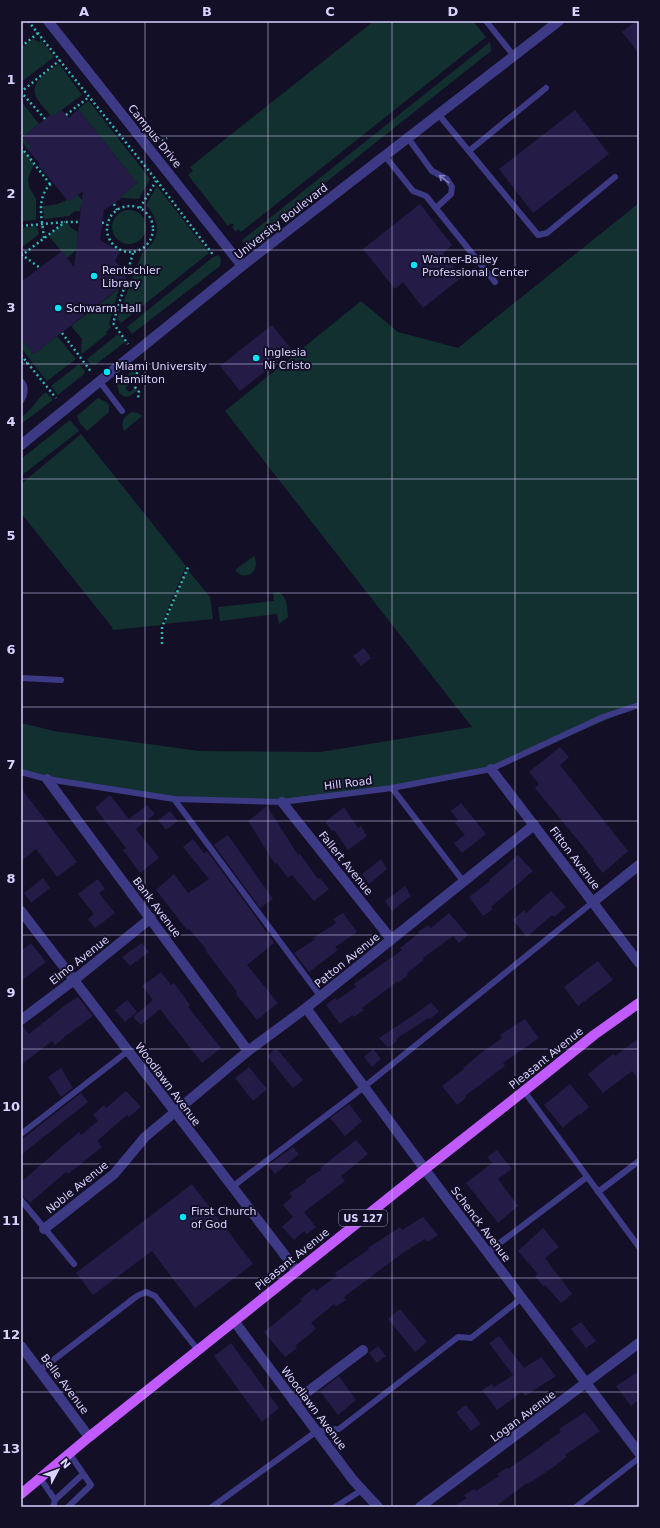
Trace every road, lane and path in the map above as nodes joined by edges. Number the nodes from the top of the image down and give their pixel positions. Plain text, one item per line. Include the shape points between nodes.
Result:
1 (28, 21) edge
2 (48, 21) edge
3 (486, 21) edge
4 (559, 21) edge
5 (38, 33) junction
6 (21, 47) edge
7 (514, 56) junction
8 (60, 60) junction
9 (546, 88) dead end
10 (89, 96) junction
11 (66, 115) dead end
12 (438, 115) junction
13 (44, 119) dead end
14 (167, 138) dead end
15 (408, 138) junction
16 (162, 141) dead end
17 (21, 147) edge
18 (468, 151) junction
19 (384, 156) junction
20 (615, 177) dead end
21 (157, 181) junction
22 (114, 204) dead end
23 (140, 208) junction
24 (436, 208) junction
25 (117, 210) junction
26 (65, 222) junction
27 (79, 222) dead end
28 (107, 222) junction
29 (102, 223) dead end
30 (42, 224) junction
31 (21, 226) edge
32 (44, 238) junction
33 (133, 253) junction
34 (21, 255) edge
35 (214, 256) dead end
36 (242, 266) junction
37 (40, 268) dead end
38 (127, 274) dead end
39 (495, 282) dead end
40 (125, 285) dead end
41 (62, 333) dead end
42 (21, 355) edge
43 (132, 356) junction
44 (21, 363) edge
45 (28, 363) junction
46 (21, 381) edge
47 (100, 382) junction
48 (56, 398) dead end
49 (138, 398) dead end
50 (21, 401) edge
51 (122, 411) dead end
52 (21, 445) edge
53 (189, 565) dead end
54 (162, 644) dead end
55 (21, 678) edge
56 (61, 680) dead end
57 (639, 705) edge
58 (491, 768) junction
59 (21, 772) edge
60 (47, 779) junction
61 (392, 788) junction
62 (174, 800) junction
63 (282, 802) junction
64 (534, 825) junction
65 (639, 865) edge
66 (463, 881) junction
67 (593, 902) junction
68 (21, 910) edge
69 (151, 918) junction
70 (391, 939) junction
71 (639, 963) edge
72 (74, 980) junction
73 (321, 997) junction
74 (639, 1003) edge
75 (306, 1008) junction
76 (21, 1020) edge
77 (128, 1051) junction
78 (248, 1051) junction
79 (364, 1087) junction
80 (524, 1091) junction
81 (175, 1112) junction
82 (21, 1134) edge
83 (639, 1161) edge
84 (425, 1169) junction
85 (587, 1177) junction
86 (232, 1187) junction
87 (598, 1192) junction
88 (21, 1200) edge
89 (44, 1229) junction
90 (639, 1247) edge
91 (488, 1252) junction
92 (74, 1264) dead end
93 (297, 1271) junction
94 (522, 1298) junction
95 (234, 1321) junction
96 (639, 1343) edge
97 (198, 1350) junction
98 (363, 1350) dead end
99 (23, 1353) edge
100 (39, 1371) junction
101 (586, 1384) junction
102 (294, 1402) junction
103 (317, 1431) junction
104 (89, 1437) junction
105 (639, 1453) edge
106 (69, 1454) junction
107 (639, 1458) edge
108 (83, 1474) junction
109 (40, 1478) junction
110 (362, 1490) junction
111 (21, 1494) edge
112 (55, 1500) junction
113 (54, 1507) edge
114 (68, 1507) edge
115 (212, 1507) edge
116 (335, 1507) edge
117 (378, 1507) edge
118 (420, 1507) edge
119 (576, 1507) edge

1 - 5 path
2 - 36 street, Campus Drive
3 - 7 lane
4 - 7 street, University Boulevard
5 - 6 path
5 - 8 path
7 - 12 street, University Boulevard
8 - 10 path
8 - 13 path via 21,92
9 - 18 lane
10 - 11 path
10 - 21 path
12 - 15 street, University Boulevard
12 - 18 lane
14 - 16 path
15 - 19 street, University Boulevard
24 -> 15 lane via 451,194 452,187 447,179 432,171
17 - 30 path via 51,183 43,193 40,204
18 - 20 lane via 538,235 547,233
19 - 24 lane via 413,191 426,196
19 - 36 street, University Boulevard
21 - 23 path
21 - 35 path
22 - 25 path
23 - 25 path via 130,206
23 - 33 path via 149,216 153,227 152,239 144,248
24 - 39 lane
25 - 28 path
26 - 27 path
26 - 30 path
26 - 32 path
28 - 29 path
28 - 33 path via 106,234 112,245 122,252
30 - 31 path
30 - 32 path
32 - 34 path
33 - 38 path
34 - 37 path
36 - 43 street, University Boulevard
40 - 43 path via 113,323
41 - 47 path
42 - 45 path
43 - 47 street, University Boulevard
43 - 49 path via 137,372 135,387 139,392
44 - 45 path
45 - 48 path
46 - 50 lane via 25,392
47 - 51 lane
47 - 52 street, University Boulevard
53 - 54 path via 162,627
55 - 56 lane
57 - 58 lane, Hill Road via 603,717
58 - 61 lane, Hill Road
58 - 64 street, Fitton Avenue
59 - 60 lane, Hill Road
60 - 62 lane, Hill Road
60 - 69 street, Bank Avenue
61 - 63 lane, Hill Road
61 - 66 lane
62 - 63 lane, Hill Road
62 - 73 lane
63 - 70 street, Fallert Avenue
64 - 66 street, Patton Avenue
64 - 67 street, Fitton Avenue
65 - 67 street
66 - 70 street, Patton Avenue
67 - 71 street, Fitton Avenue
67 - 79 lane
68 - 72 street, Woodlawn Avenue
69 - 72 street, Elmo Avenue
69 - 78 street, Bank Avenue
70 - 73 street, Patton Avenue
72 - 76 street, Elmo Avenue
72 - 77 street, Woodlawn Avenue
73 - 75 street, Patton Avenue
74 - 80 main road, Pleasant Avenue / US 127
75 - 78 street, Patton Avenue
75 - 79 street, Schenck Avenue
77 - 81 street, Woodlawn Avenue
77 - 82 lane
78 - 81 street, Patton Avenue
79 - 84 street, Schenck Avenue
79 - 86 lane
80 - 84 main road, Pleasant Avenue / US 127
80 - 85 lane
81 - 86 street, Woodlawn Avenue
81 - 89 street, Noble Avenue via 145,1137 114,1174
83 - 87 lane
84 - 91 street, Schenck Avenue
84 - 93 main road, Pleasant Avenue / US 127
85 - 87 lane
85 - 91 lane
86 - 93 street, Woodlawn Avenue
87 - 90 lane
88 - 89 lane
89 - 92 lane
91 - 94 street, Schenck Avenue
93 - 95 main road, Pleasant Avenue / US 127
94 - 101 street, Schenck Avenue
94 - 103 lane via 471,1338 458,1337 339,1429
95 - 97 main road, Pleasant Avenue / US 127
95 - 102 street, Woodlawn Avenue
96 - 101 street, Logan Avenue
97 - 100 lane via 155,1296 146,1292 137,1296
97 - 104 main road, Pleasant Avenue / US 127
98 - 102 street
99 - 100 street, Belle Avenue
100 - 104 street, Belle Avenue
101 - 105 street, Schenck Avenue
101 - 118 street, Logan Avenue
102 - 103 street, Woodlawn Avenue
103 - 110 street, Woodlawn Avenue
103 - 115 lane
104 - 106 main road, Pleasant Avenue / US 127
106 - 108 lane
106 - 109 main road, Pleasant Avenue / US 127
107 - 119 lane
108 - 112 lane
108 - 114 lane via 91,1484
109 - 111 main road, Pleasant Avenue / US 127
109 - 112 lane
110 - 116 lane
110 - 117 street, Woodlawn Avenue
112 - 113 lane

